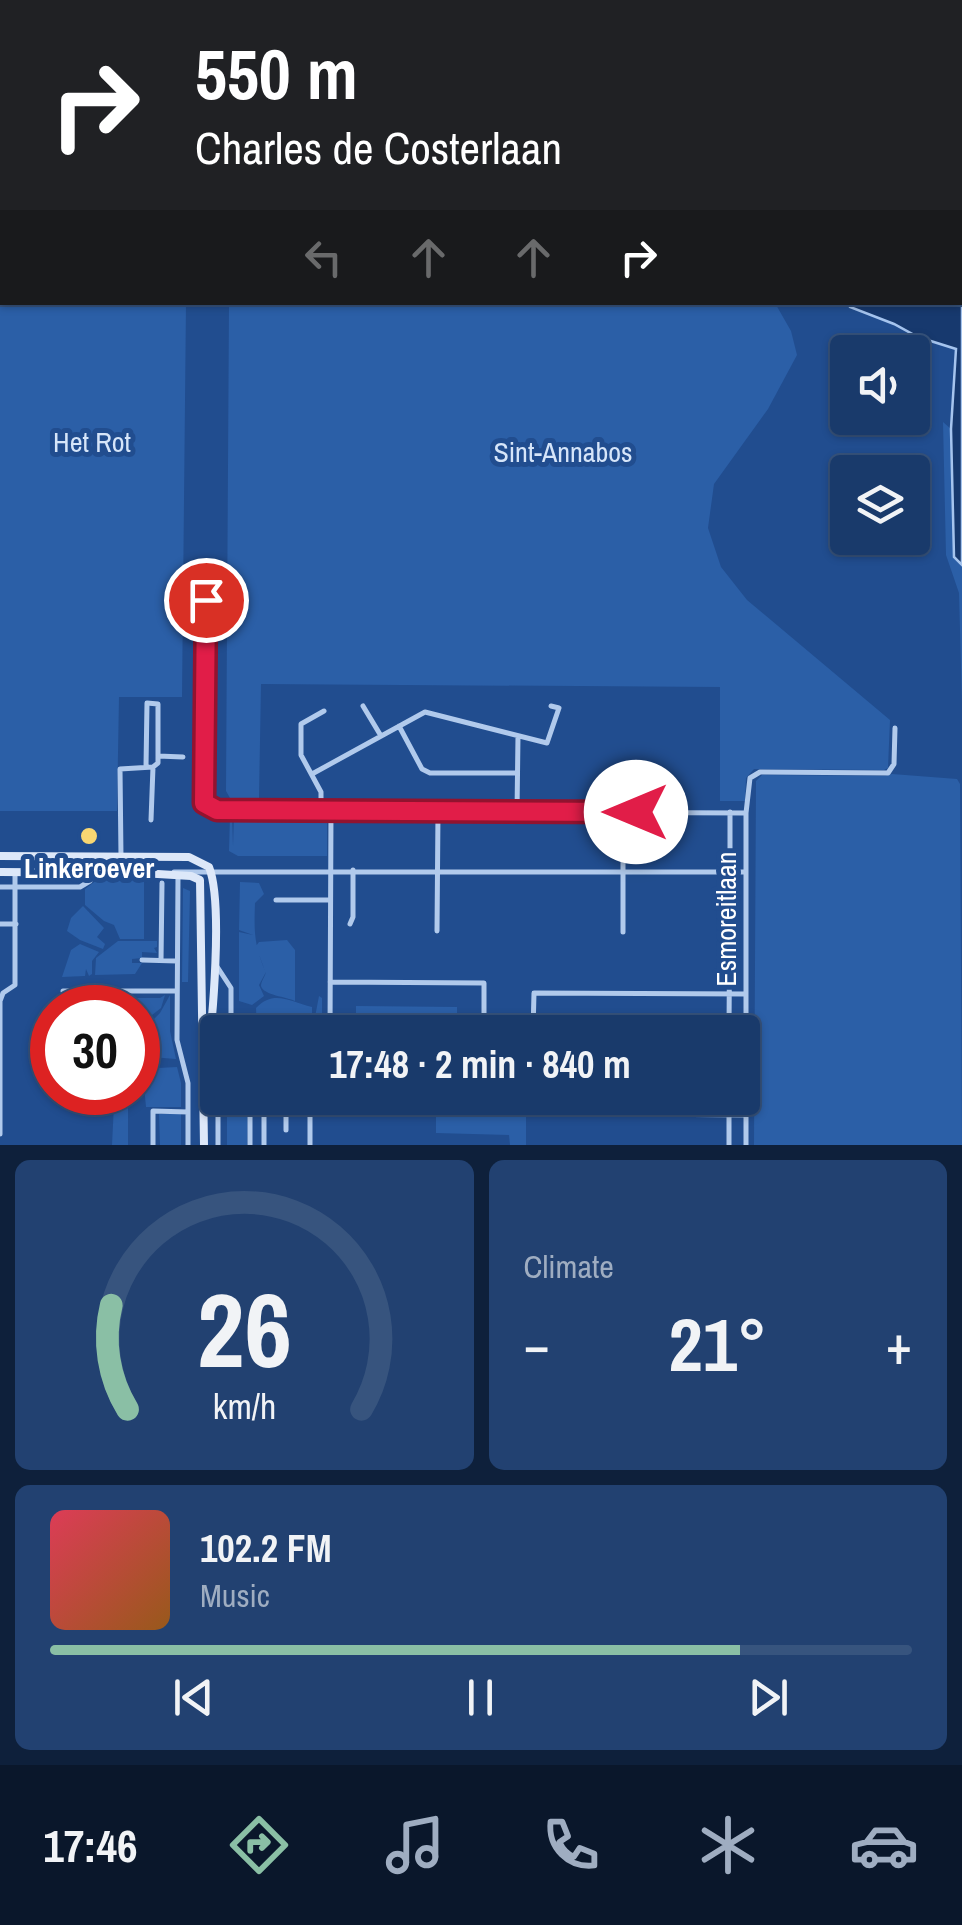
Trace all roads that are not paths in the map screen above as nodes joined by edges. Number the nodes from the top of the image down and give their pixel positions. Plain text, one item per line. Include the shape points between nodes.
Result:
1 (223, 600) dead end
2 (362, 706) dead end
3 (550, 706) dead end
4 (324, 712) dead end
5 (398, 726) junction
6 (894, 728) dead end
7 (380, 736) junction
8 (518, 736) junction
9 (158, 756) junction
10 (183, 757) dead end
11 (150, 767) junction
12 (517, 773) junction
13 (312, 774) junction
14 (321, 811) junction
15 (330, 811) junction
16 (438, 812) junction
17 (517, 812) junction
18 (623, 812) junction
19 (730, 812) junction
20 (746, 812) junction
21 (151, 820) dead end
22 (730, 851) dead end
23 (0, 856) edge
24 (121, 857) junction
25 (171, 857) junction
26 (208, 870) junction
27 (330, 870) junction
28 (354, 870) junction
29 (437, 871) junction
30 (0, 872) edge
31 (16, 872) junction
32 (623, 872) junction
33 (730, 872) junction
34 (746, 872) junction
35 (90, 873) junction
36 (176, 874) junction
37 (162, 883) dead end
38 (202, 884) junction
39 (0, 887) edge
40 (16, 887) junction
41 (276, 900) dead end
42 (330, 900) junction
43 (0, 924) edge
44 (16, 924) junction
45 (350, 924) dead end
46 (437, 931) dead end
47 (623, 932) dead end
48 (142, 960) dead end
49 (161, 960) junction
50 (214, 960) junction
51 (177, 961) junction
52 (330, 982) junction
53 (160, 991) edge
54 (177, 991) junction
55 (730, 994) junction
56 (746, 994) junction
57 (200, 1015) edge
58 (211, 1015) edge
59 (231, 1015) edge
60 (330, 1015) edge
61 (484, 1015) edge
62 (533, 1015) edge
63 (730, 1015) edge
64 (746, 1015) edge
65 (0, 1029) edge
66 (1, 1039) edge
67 (188, 1112) junction
68 (204, 1115) edge
69 (218, 1115) edge
70 (250, 1115) edge
71 (264, 1115) edge
72 (286, 1115) edge
73 (310, 1115) edge
74 (729, 1115) edge
75 (746, 1115) edge
76 (1, 1126) edge
77 (286, 1130) dead end
78 (0, 1134) edge
79 (153, 1145) edge
80 (188, 1145) edge
81 (204, 1145) edge
82 (218, 1145) edge
83 (250, 1145) edge
84 (264, 1145) edge
85 (310, 1145) edge
86 (729, 1145) edge
87 (746, 1145) edge

1 - 14 street via 206,600 204,803 228,813
2 - 7 street
3 - 8 street via 559,708 549,742
4 - 13 street via 301,724 301,755
5 - 7 street
5 - 8 street via 431,711
5 - 12 street via 422,770
6 - 20 street via 888,773 756,773 748,782
7 - 13 street
8 - 12 street
9 - 10 street
9 - 11 street
9 - 11 street via 158,704 146,704
11 - 21 street
11 - 24 street via 120,768
12 - 17 street
13 - 14 street
14 - 15 street
15 - 16 street
15 - 27 street
16 - 17 street
16 - 29 street
17 - 18 street
18 - 19 street
18 - 32 street
19 - 20 street
19 - 22 street, Esmoreitlaan
20 - 34 street, Esmoreitlaan
23 - 24 main road
24 - 25 main road
25 - 26 main road via 198,860
25 - 36 street
26 - 27 street
26 - 36 street
26 - 38 street
26 - 50 main road
27 - 28 street
27 - 42 street
28 - 29 street
28 - 45 street
29 - 32 street
29 - 46 street
30 - 31 main road
31 - 35 main road
31 - 40 street
32 - 33 street
32 - 47 street
33 - 34 street
33 - 55 street, Esmoreitlaan
34 - 56 street, Esmoreitlaan
35 - 36 main road
35 - 40 street via 80,887
36 - 38 main road
36 - 51 street
37 - 49 street
38 - 57 main road
39 - 40 street
40 - 44 street
41 - 42 street
42 - 52 street
43 - 44 street
44 - 65 street via 15,985 1,996
48 - 49 street
49 - 51 street
50 - 58 main road
50 - 59 street via 231,988
51 - 54 street
52 - 60 street
52 - 61 street via 484,983
53 - 54 street
54 - 67 street
55 - 56 street
55 - 62 street via 534,992
55 - 63 street, Esmoreitlaan
56 - 64 street, Esmoreitlaan
65 - 66 street
66 - 76 street
67 - 79 street via 153,1111
67 - 80 street
68 - 81 main road
69 - 82 street
70 - 83 street
71 - 84 street
72 - 77 street
73 - 85 street
74 - 86 street
75 - 87 street, Esmoreitlaan
76 - 78 street

